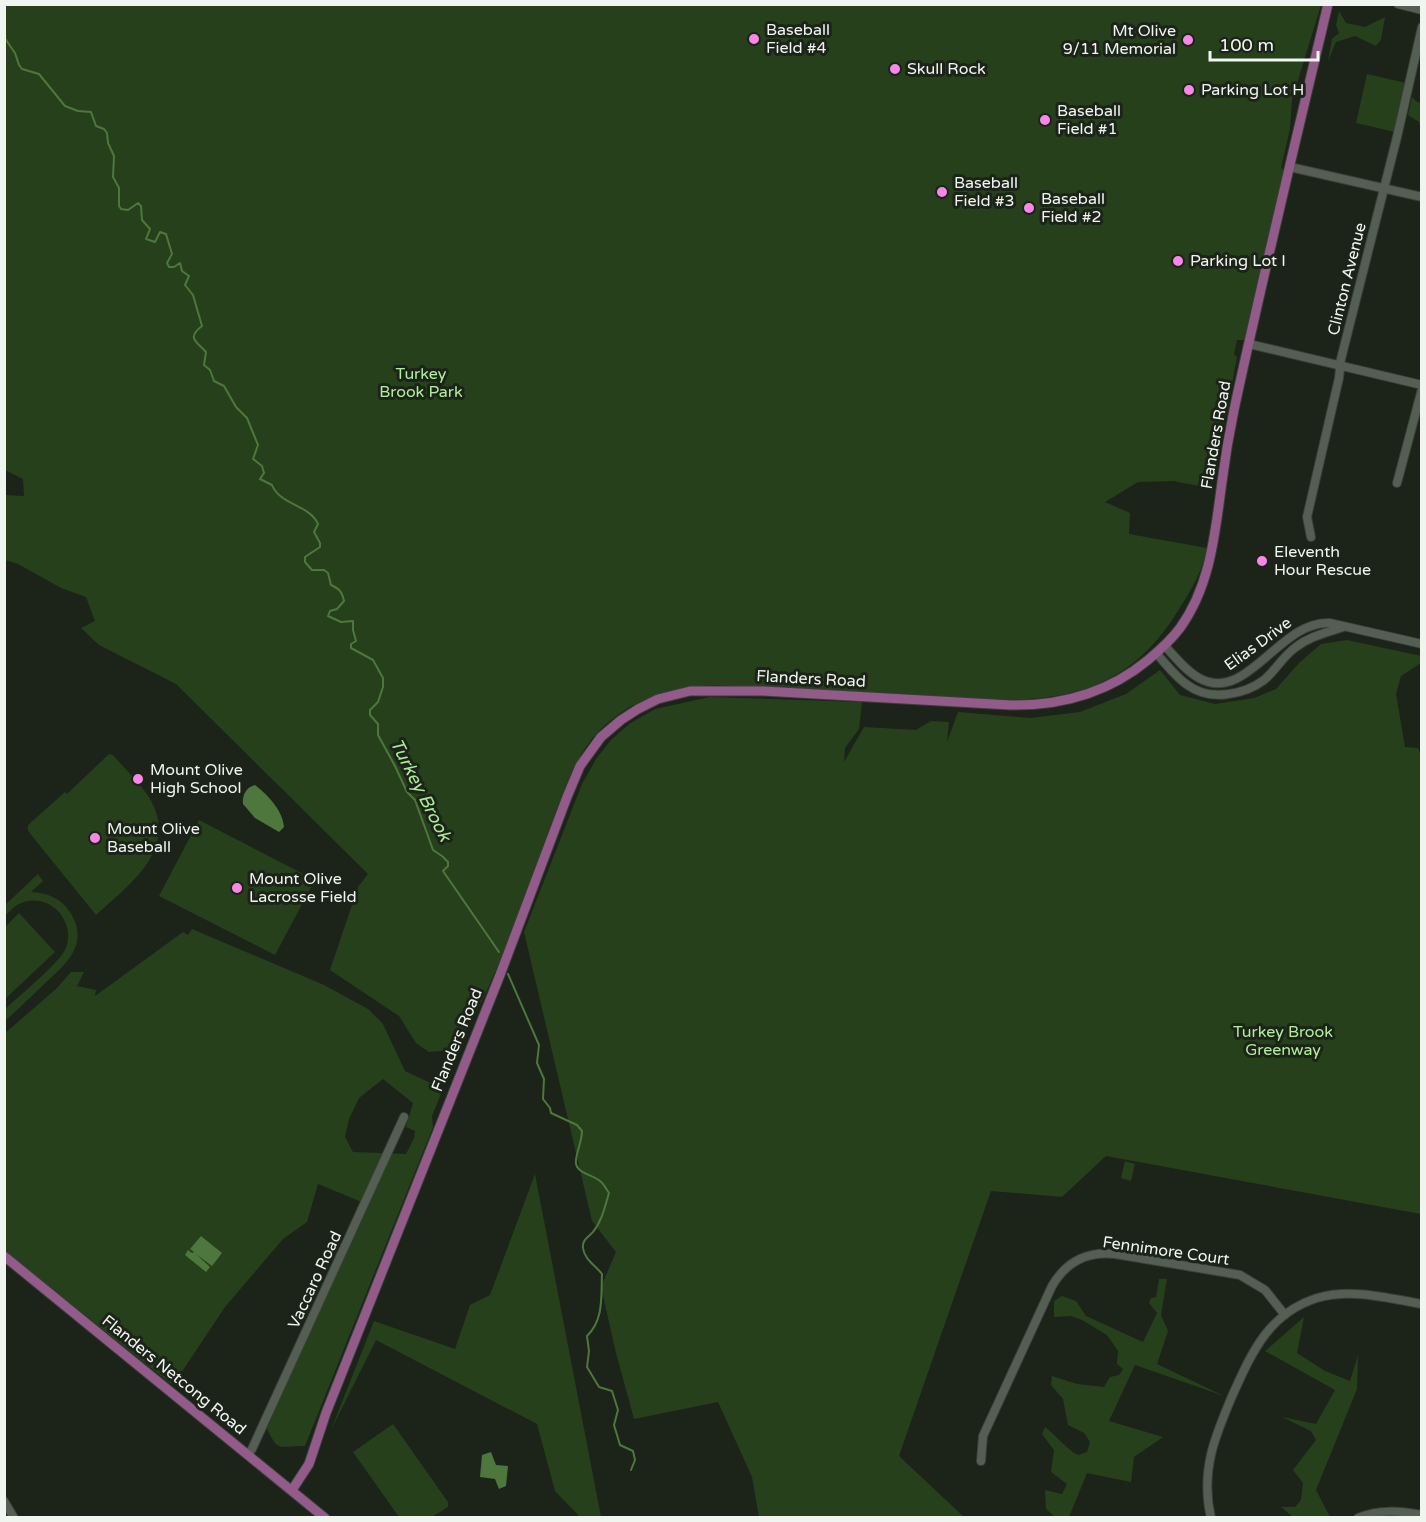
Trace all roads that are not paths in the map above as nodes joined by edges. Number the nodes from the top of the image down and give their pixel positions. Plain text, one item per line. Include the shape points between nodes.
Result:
1 (1328, 4) edge
2 (1398, 4) edge
3 (1422, 10) edge
4 (1422, 27) edge
5 (1290, 167) junction
6 (1383, 188) junction
7 (1422, 197) edge
8 (1249, 345) junction
9 (1340, 366) junction
10 (1422, 387) edge
11 (1397, 483) dead end
12 (1311, 537) dead end
13 (1343, 627) junction
14 (1422, 644) edge
15 (1165, 646) junction
16 (1156, 653) junction
17 (404, 1117) dead end
18 (4, 1256) edge
19 (1422, 1304) edge
20 (1285, 1315) junction
21 (248, 1454) junction
22 (981, 1461) dead end
23 (292, 1490) junction
24 (4, 1501) edge
25 (1422, 1515) edge
26 (14, 1518) edge
27 (325, 1518) edge
28 (1211, 1518) edge
29 (1358, 1518) edge

1 - 5 main road, Flanders Road
2 - 3 street
4 - 6 street, Clinton Avenue
5 - 6 street
5 - 8 main road, Flanders Road
6 - 7 street
6 - 9 street, Clinton Avenue
8 - 9 street
8 - 15 main road, Flanders Road via 1231,425 1207,571 1186,619
9 - 10 street
9 - 12 street, Clinton Avenue via 1306,517
10 - 11 street
13 - 14 street, Elias Drive
13 - 15 street, Elias Drive via 1325,622 1303,628 1240,677 1222,683 1205,681 1193,674
13 - 16 street, Elias Drive via 1304,642 1263,680 1233,693 1210,694 1192,688
15 - 16 main road, Flanders Road
16 - 23 main road, Flanders Road via 1107,686 1047,704 690,691 649,703 612,727 585,758 567,797 311,1460
17 - 21 street, Vaccaro Road
18 - 21 main road, Flanders Netcong Road
19 - 20 street via 1358,1293 1336,1294 1309,1301
20 - 22 street, Fennimore Court via 1265,1290 1240,1275 1115,1254 1080,1258 1063,1270 1052,1286 983,1436
20 - 28 street via 1258,1343 1214,1437 1207,1474
21 - 23 main road, Flanders Netcong Road
23 - 27 main road, Flanders Netcong Road
24 - 26 street
25 - 29 street via 1386,1511

